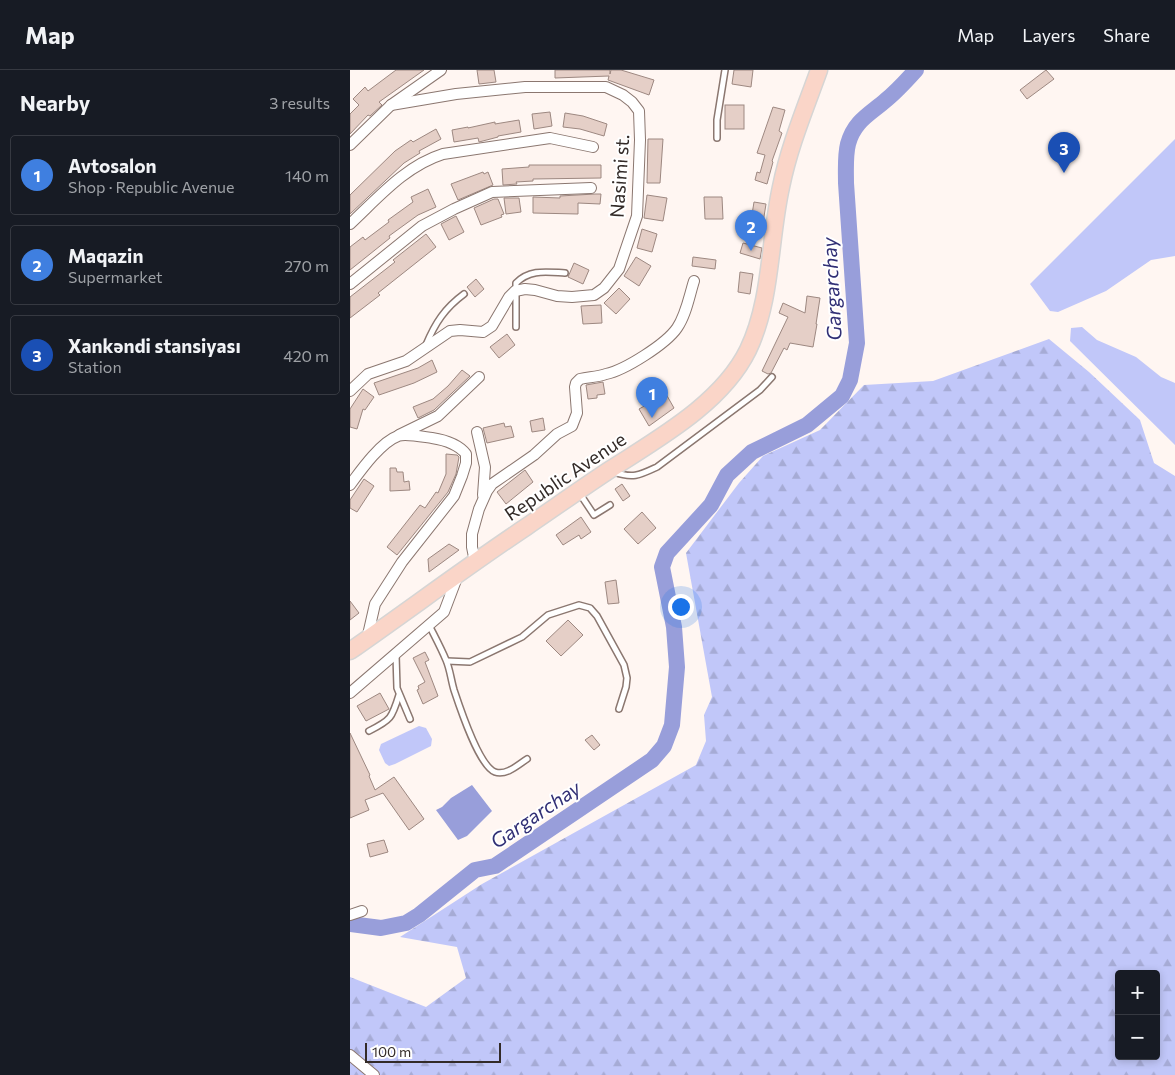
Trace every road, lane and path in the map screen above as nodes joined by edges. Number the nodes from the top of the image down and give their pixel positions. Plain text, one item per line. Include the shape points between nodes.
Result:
1 (441, 70) edge
2 (725, 70) edge
3 (819, 70) edge
4 (391, 105) junction
5 (717, 138) dead end
6 (350, 145) edge
7 (593, 147) dead end
8 (591, 188) dead end
9 (350, 224) edge
10 (565, 273) dead end
11 (694, 281) dead end
12 (350, 284) edge
13 (515, 292) junction
14 (464, 294) dead end
15 (516, 326) dead end
16 (423, 350) junction
17 (479, 377) dead end
18 (772, 377) dead end
19 (350, 391) edge
20 (477, 432) dead end
21 (399, 435) junction
22 (609, 470) junction
23 (350, 485) edge
24 (578, 491) junction
25 (483, 499) junction
26 (610, 505) dead end
27 (475, 562) junction
28 (460, 572) junction
29 (428, 625) junction
30 (367, 639) junction
31 (350, 651) edge
32 (396, 652) junction
33 (447, 661) junction
34 (350, 693) edge
35 (400, 694) junction
36 (619, 709) dead end
37 (410, 719) dead end
38 (369, 731) dead end
39 (527, 759) dead end
40 (362, 911) dead end
41 (350, 915) edge
42 (350, 1055) edge
43 (374, 1075) edge

1 - 4 street
2 - 5 lane
3 - 22 main road, Republic Avenue via 795,134 781,188 762,312 745,355 732,376 703,404
4 - 6 street
4 - 13 street, Nasimi st. via 525,87 606,87 623,94 639,111 637,216 619,269 594,295 557,296 526,289
7 - 9 street via 550,138 443,154 413,168
8 - 12 street via 492,192 422,226
10 - 13 lane via 526,274 516,283
11 - 25 street via 684,314 667,340 616,371 576,382 576,417 572,426 492,484
13 - 15 lane
13 - 16 street via 492,326 482,332 450,331
14 - 16 lane via 439,317
16 - 19 street via 406,361 368,374
17 - 21 street via 438,416
18 - 22 lane via 760,390 657,467 642,475 627,477
20 - 25 street via 485,467
21 - 23 street via 365,463
21 - 30 street via 450,442 466,454 466,463 454,496 402,562 375,604
22 - 24 main road, Republic Avenue
24 - 26 lane via 594,515
24 - 27 main road, Republic Avenue
25 - 27 street via 472,534
27 - 28 main road, Republic Avenue
28 - 29 street via 444,612
28 - 30 main road, Republic Avenue
29 - 32 street
29 - 33 lane
30 - 31 main road, Republic Avenue
32 - 34 street
32 - 35 lane
33 - 36 lane via 470,662 522,637 548,615 579,605 590,608 624,665 626,687
33 - 39 lane via 481,760 496,772 503,772
35 - 37 lane
35 - 38 lane via 389,720
40 - 41 street
42 - 43 street

